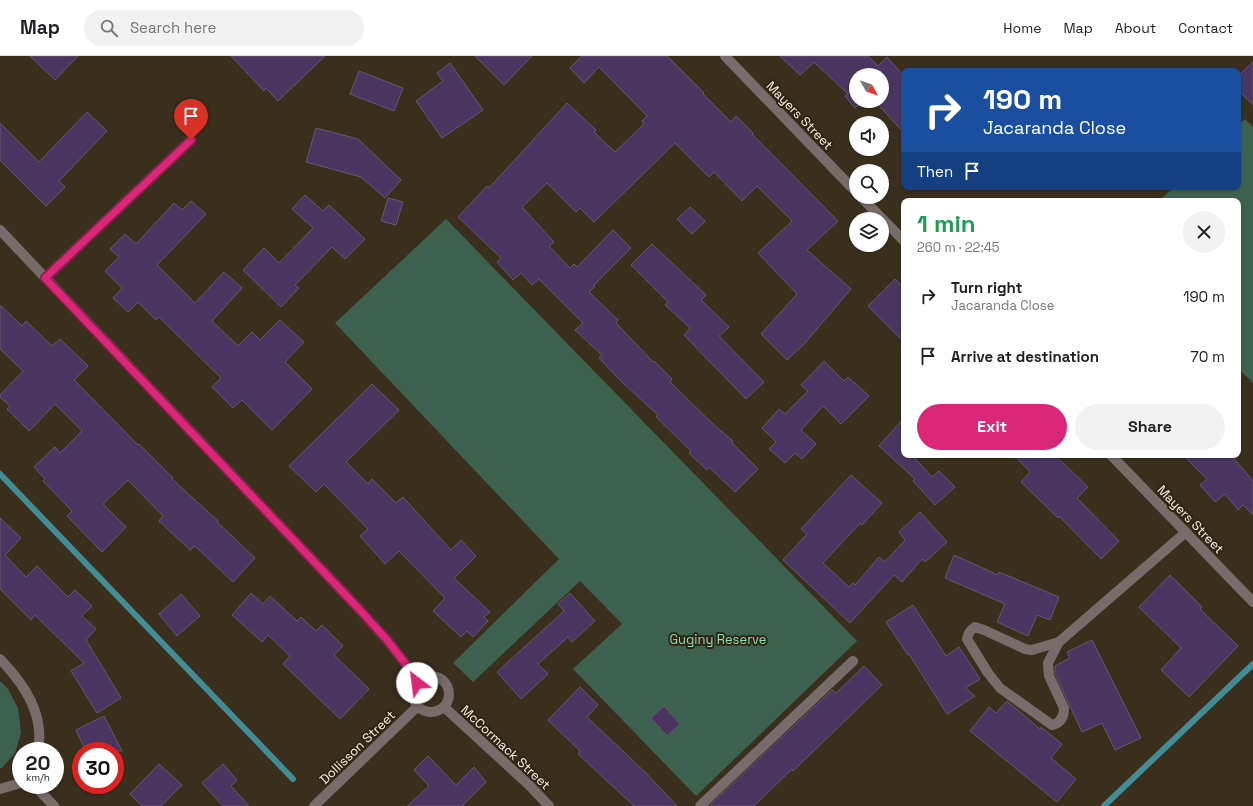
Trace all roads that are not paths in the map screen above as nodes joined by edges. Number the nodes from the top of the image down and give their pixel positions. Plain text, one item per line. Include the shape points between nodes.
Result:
1 (725, 56) edge
2 (191, 140) dead end
3 (849, 185) edge
4 (868, 204) edge
5 (0, 230) edge
6 (901, 239) edge
7 (45, 278) junction
8 (1114, 458) edge
9 (1186, 532) junction
10 (1253, 602) edge
11 (1059, 642) junction
12 (0, 659) edge
13 (853, 661) dead end
14 (419, 681) junction
15 (444, 706) junction
16 (417, 707) junction
17 (38, 742) edge
18 (12, 786) edge
19 (0, 789) edge
20 (43, 794) edge
21 (54, 806) edge
22 (314, 806) edge
23 (549, 806) edge
24 (700, 806) edge

1 - 3 street, Mayers Street
2 - 7 street
4 - 6 street
5 - 7 street
7 - 14 street via 359,609
8 - 9 street, Mayers Street
9 - 10 street, Mayers Street
9 - 11 street
11 - 11 street via 1048,663 1049,676 1064,708 1064,714 1060,721 1052,725 1000,688 967,640 970,630 975,627 1032,650
12 - 17 street via 26,690 34,708
13 - 24 street
14 - 15 street via 430,676 444,682 449,693
14 - 16 street via 413,693
15 - 16 street via 436,712 425,712
15 - 23 street, McCormack Street
16 - 22 street, Dollisson Street
18 - 19 street
20 - 21 street

